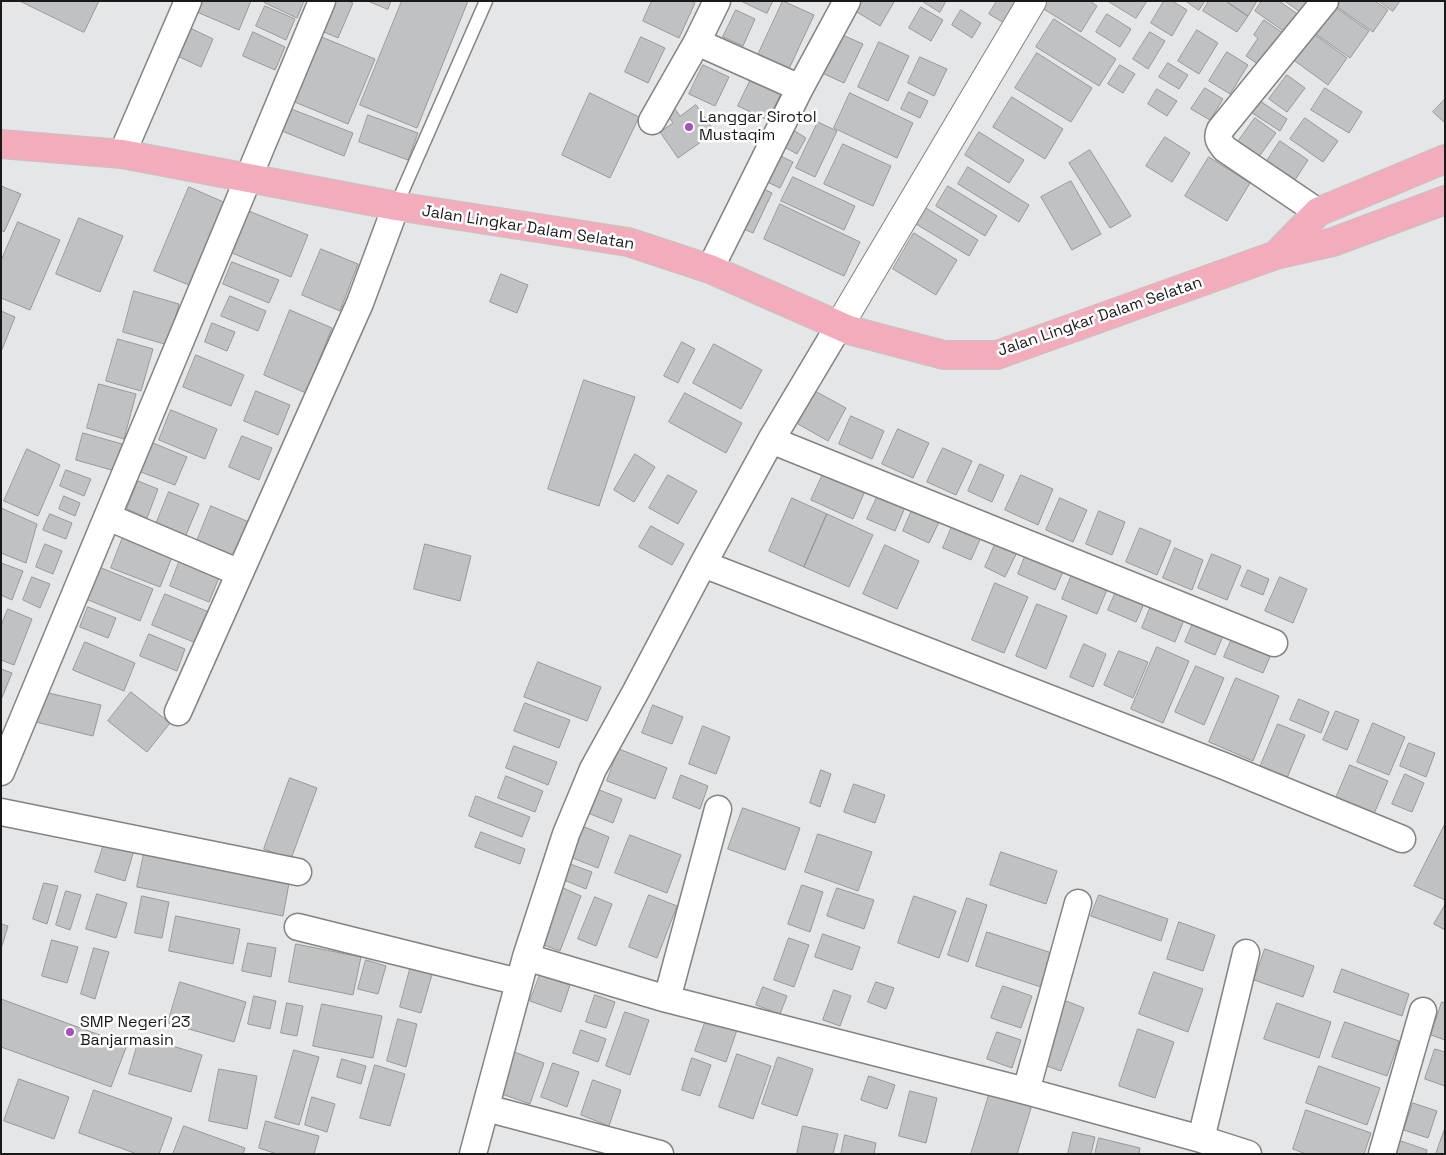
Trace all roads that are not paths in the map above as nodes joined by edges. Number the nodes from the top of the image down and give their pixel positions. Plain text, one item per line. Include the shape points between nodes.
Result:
1 (188, 1) edge
2 (322, 1) edge
3 (486, 1) edge
4 (717, 1) edge
5 (847, 1) edge
6 (1032, 1) edge
7 (1325, 1) edge
8 (697, 42) junction
9 (800, 88) junction
10 (652, 121) dead end
11 (1, 144) edge
12 (122, 154) junction
13 (1445, 159) edge
14 (249, 178) junction
15 (1445, 200) edge
16 (396, 206) junction
17 (1318, 212) junction
18 (1276, 255) junction
19 (710, 269) junction
20 (839, 326) junction
21 (772, 440) junction
22 (108, 517) junction
23 (702, 564) junction
24 (240, 573) junction
25 (1274, 643) dead end
26 (178, 712) dead end
27 (1, 772) edge
28 (718, 809) dead end
29 (1, 812) edge
30 (1402, 839) dead end
31 (298, 872) dead end
32 (1078, 903) dead end
33 (298, 927) dead end
34 (1246, 953) dead end
35 (526, 957) junction
36 (519, 982) junction
37 (667, 999) junction
38 (1424, 1011) dead end
39 (1026, 1091) junction
40 (486, 1108) junction
41 (1201, 1139) junction
42 (473, 1154) edge
43 (660, 1154) edge
44 (1248, 1154) edge
45 (1382, 1154) edge

1 - 12 street
2 - 14 street
3 - 16 lane
4 - 8 street
5 - 9 street
6 - 20 street
7 - 17 street via 1218,134 1225,149
8 - 9 street
8 - 10 street
9 - 19 street
11 - 12 main road, Jalan Lingkar Dalam Selatan
12 - 14 main road, Jalan Lingkar Dalam Selatan
13 - 17 main road, Jalan Lingkar Dalam Selatan
14 - 16 main road, Jalan Lingkar Dalam Selatan
14 - 22 street
15 - 18 main road via 1333,242
16 - 19 main road, Jalan Lingkar Dalam Selatan via 628,242
16 - 24 street via 360,303
17 - 18 main road, Jalan Lingkar Dalam Selatan
18 - 20 main road, Jalan Lingkar Dalam Selatan via 997,355 944,354
19 - 20 main road, Jalan Lingkar Dalam Selatan
20 - 21 street
21 - 23 street
21 - 25 street
22 - 24 street
22 - 27 street
23 - 30 street via 1224,766
23 - 35 street via 593,769 566,834
24 - 26 street
28 - 37 street
29 - 31 street
32 - 39 street
33 - 36 street
34 - 41 street
35 - 36 street
35 - 37 street
36 - 40 street
37 - 39 street
38 - 45 street
39 - 41 street
40 - 42 street
40 - 43 street
41 - 44 street

